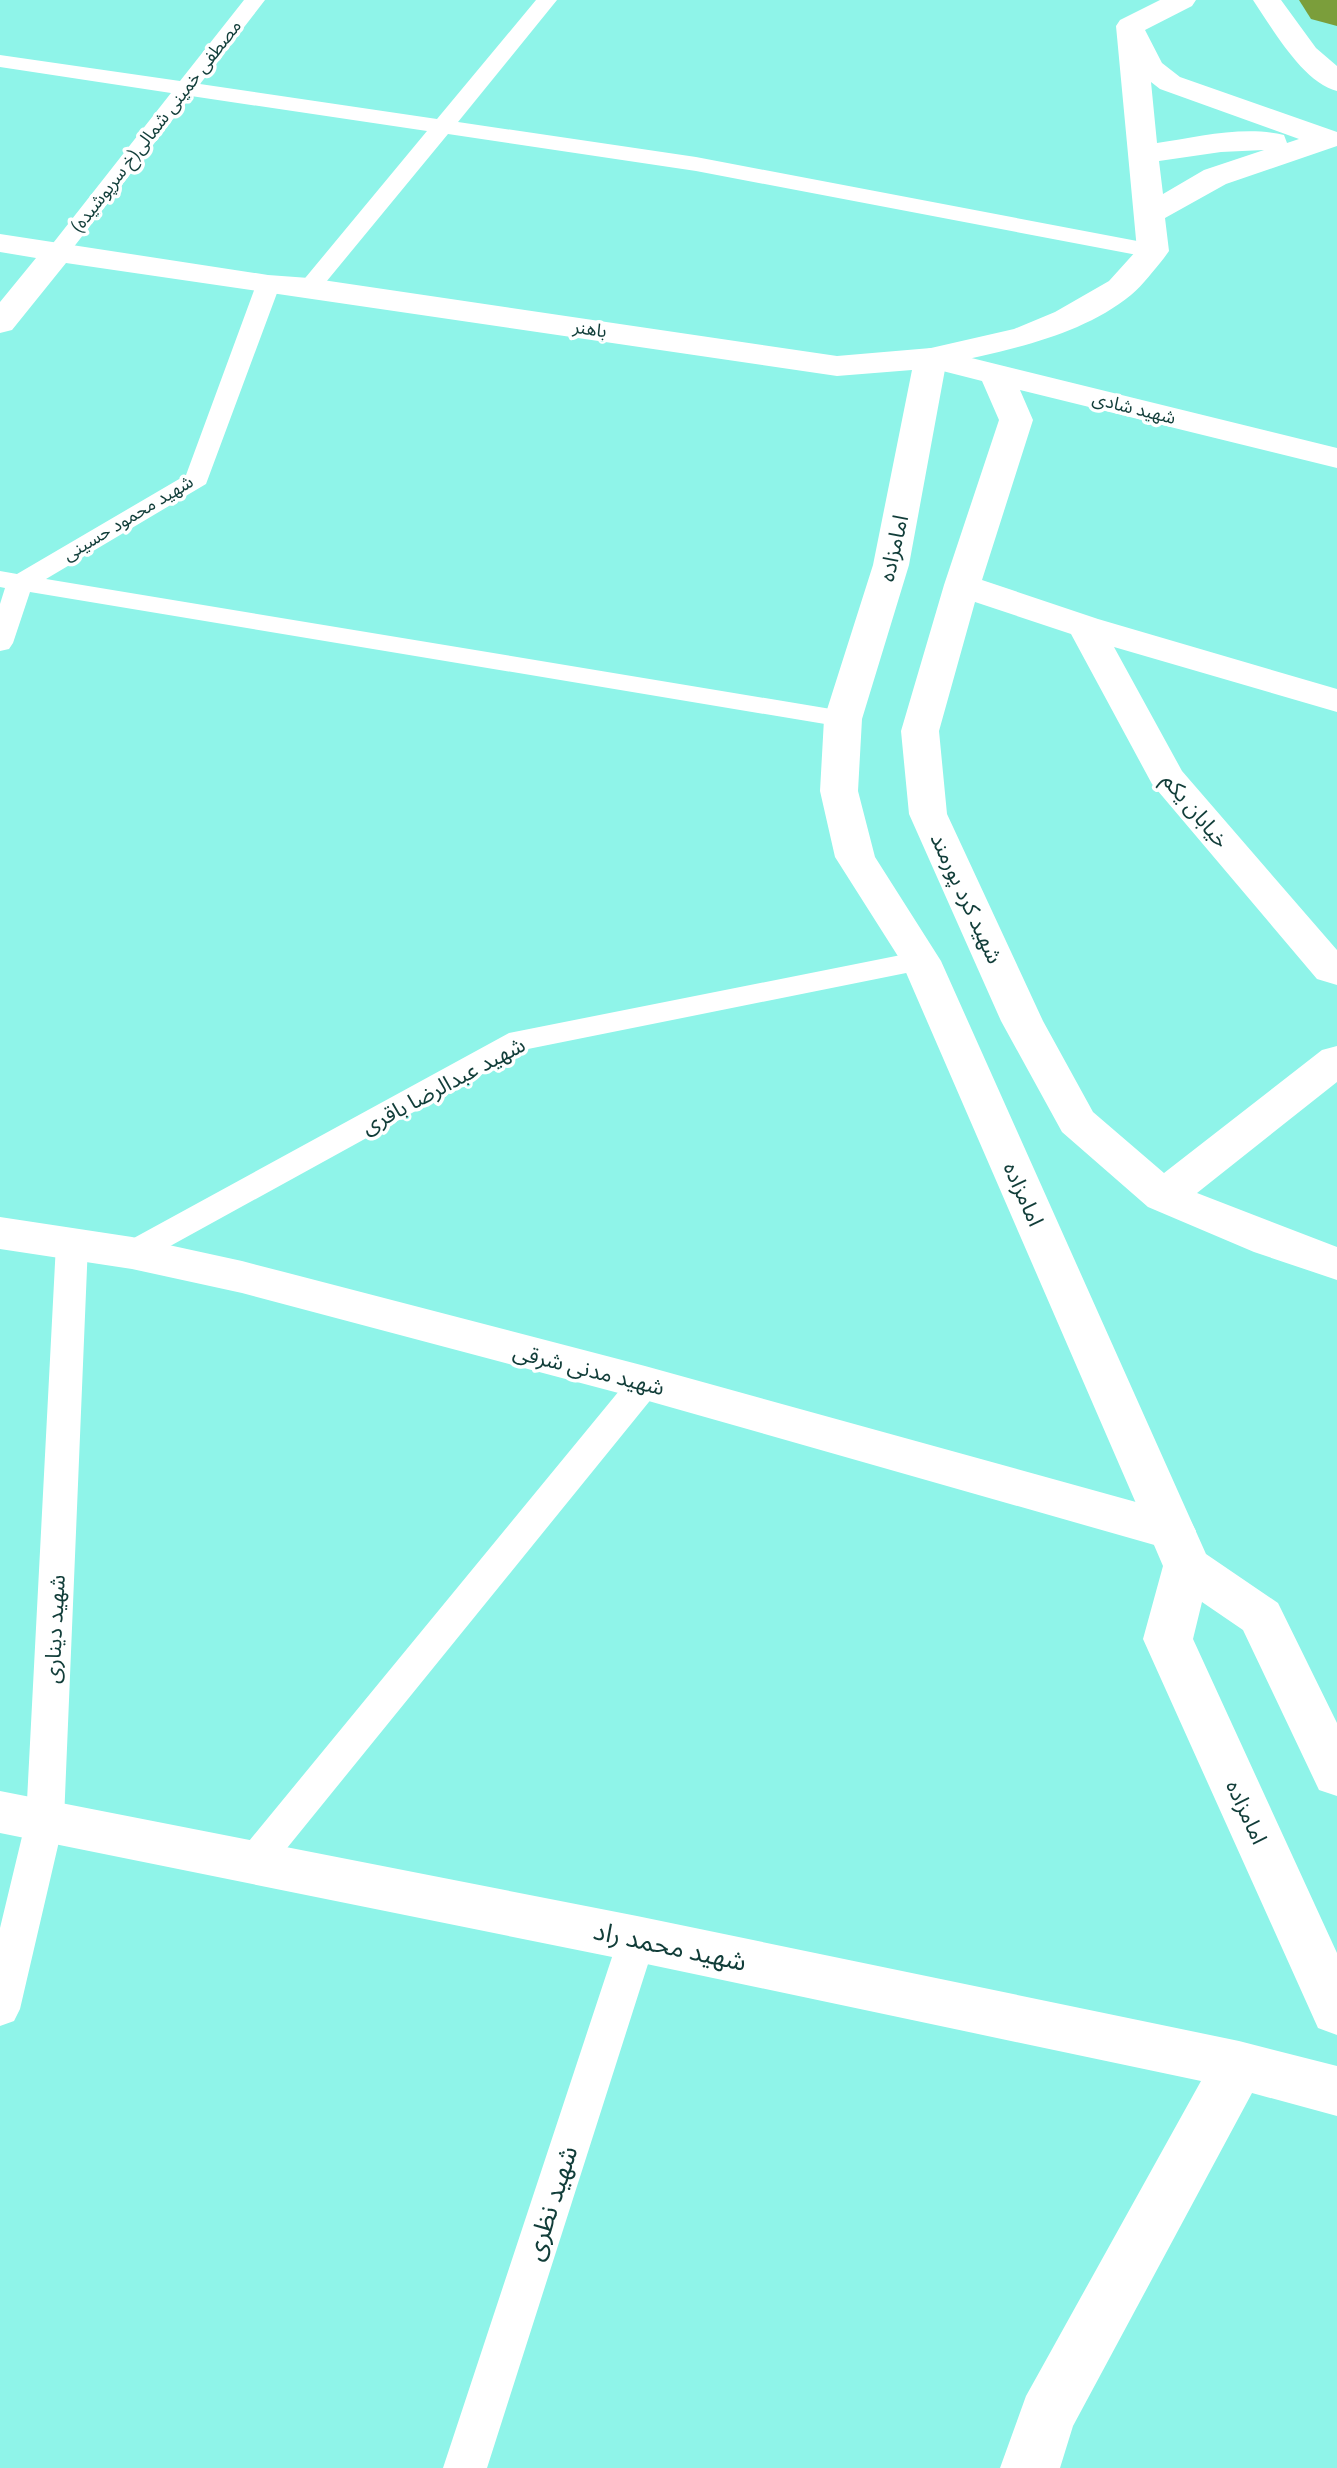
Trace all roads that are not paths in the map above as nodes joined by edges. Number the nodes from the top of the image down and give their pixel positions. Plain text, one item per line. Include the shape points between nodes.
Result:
1 (255, 0) edge
2 (547, 0) edge
3 (1182, 0) edge
4 (1267, 0) edge
5 (1125, 13) edge
6 (0, 61) edge
7 (1337, 82) edge
8 (186, 89) junction
9 (1138, 103) junction
10 (445, 125) junction
11 (1332, 140) edge
12 (1143, 154) junction
13 (1149, 214) junction
14 (0, 243) edge
15 (1153, 251) junction
16 (58, 252) junction
17 (268, 285) junction
18 (309, 288) junction
19 (0, 323) edge
20 (931, 358) junction
21 (996, 374) junction
22 (1337, 458) edge
23 (10, 581) edge
24 (962, 585) junction
25 (1085, 627) junction
26 (0, 643) edge
27 (1337, 701) edge
28 (843, 719) junction
29 (921, 961) junction
30 (1337, 971) edge
31 (1337, 1060) edge
32 (1163, 1196) junction
33 (0, 1233) edge
34 (72, 1244) junction
35 (132, 1253) junction
36 (1337, 1264) edge
37 (645, 1383) junction
38 (1180, 1548) junction
39 (1337, 1775) edge
40 (22, 1816) edge
41 (253, 1863) junction
42 (1316, 1922) edge
43 (637, 1939) junction
44 (0, 2009) edge
45 (1337, 2011) edge
46 (1239, 2065) junction
47 (1337, 2091) edge
48 (465, 2468) edge
49 (1030, 2468) edge

1 - 8 lane, مصطفی خمینی شمالی(خ سرپوشیده)
2 - 10 lane
3 - 5 street
4 - 7 street via 1306,54
5 - 9 street
5 - 11 street via 1150,68 1170,83
6 - 8 lane
8 - 10 lane
8 - 16 lane, مصطفی خمینی شمالی(خ سرپوشیده)
9 - 11 street via 1220,129
9 - 12 street
10 - 15 lane via 696,164
10 - 18 lane
11 - 12 street via 1221,143
11 - 13 street via 1215,177
12 - 13 street
13 - 15 street
14 - 16 street, باهنر
15 - 20 street, باهنر via 1120,288 1066,319 1025,336
16 - 17 street, باهنر
16 - 19 street
17 - 18 street, باهنر
17 - 23 lane, شهید محمود حسینی via 197,479
18 - 20 street, باهنر via 837,366
20 - 21 street, شهید شادی
20 - 28 street, امامزاده via 891,565
21 - 22 street, شهید شادی
21 - 24 street, شهید کرد پورمند via 1016,420
23 - 26 lane
23 - 28 lane
24 - 25 street
24 - 32 street, شهید کرد پورمند via 920,731 928,814 1022,1021 1077,1122
25 - 27 street
25 - 30 street, خیابان یکم via 1166,776
28 - 29 street, امامزاده via 839,791 855,857
29 - 35 lane, شهید عبدالرضا باقری via 520,1040
29 - 38 street, امامزاده
31 - 32 street
32 - 36 street, شهید کرد پورمند
33 - 34 street, شهید مدنی شرقی
34 - 35 street, شهید مدنی شرقی
34 - 40 lane, شهید دیناری
35 - 37 street, شهید مدنی شرقی
37 - 38 street, شهید مدنی شرقی
37 - 41 lane
38 - 39 street via 1261,1617
38 - 42 street, امامزاده via 1168,1639
40 - 41 street, شهید محمد راد
40 - 44 lane, شهید دیناری
41 - 43 street, شهید محمد راد
42 - 45 street, امامزاده
43 - 46 street, شهید محمد راد
43 - 48 lane, شهید نظری
46 - 47 street, شهید محمد راد
46 - 49 street via 1047,2416

